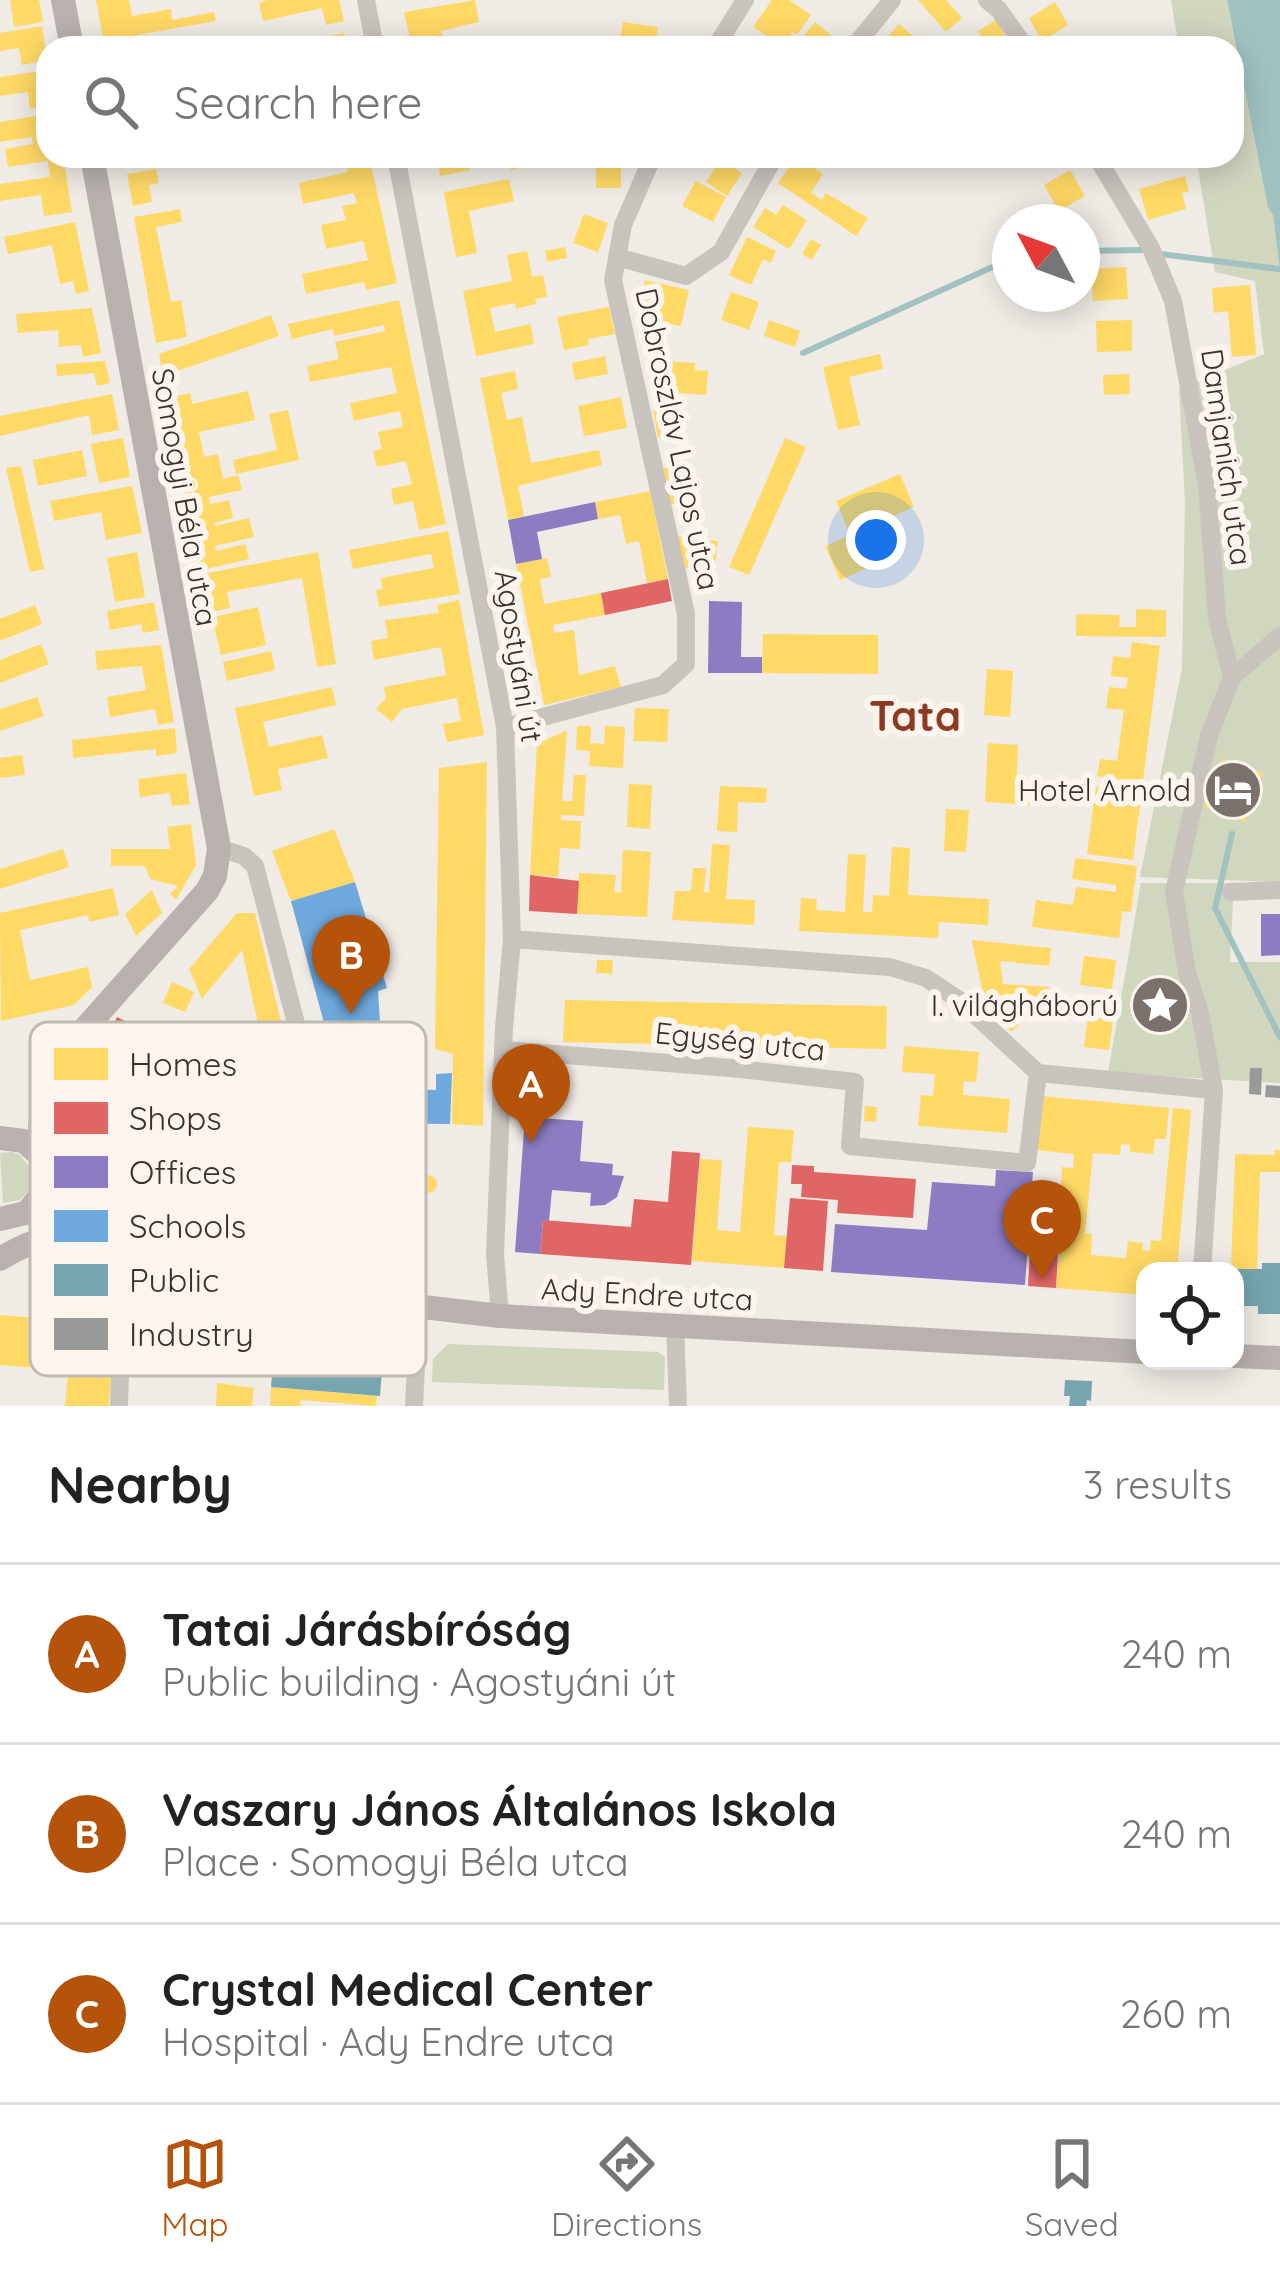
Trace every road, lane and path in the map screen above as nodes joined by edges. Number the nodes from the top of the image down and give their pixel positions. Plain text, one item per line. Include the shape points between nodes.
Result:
1 (63, 0) edge
2 (366, 0) edge
3 (745, 0) edge
4 (892, 0) edge
5 (987, 0) edge
6 (70, 36) edge
7 (373, 36) edge
8 (723, 36) edge
9 (863, 36) edge
10 (1018, 36) edge
11 (94, 168) edge
12 (398, 168) edge
13 (648, 168) edge
14 (769, 168) edge
15 (1103, 168) edge
16 (616, 256) junction
17 (1280, 635) edge
18 (1232, 677) junction
19 (505, 727) junction
20 (219, 848) junction
21 (1280, 890) edge
22 (1231, 892) dead end
23 (512, 939) junction
24 (103, 1006) junction
25 (90, 1022) edge
26 (95, 1022) edge
27 (295, 1022) edge
28 (503, 1050) junction
29 (1038, 1073) junction
30 (1214, 1090) junction
31 (0, 1138) edge
32 (30, 1148) edge
33 (30, 1210) edge
34 (27, 1213) junction
35 (30, 1213) edge
36 (0, 1219) edge
37 (30, 1242) edge
38 (0, 1259) edge
39 (1203, 1262) edge
40 (426, 1307) edge
41 (500, 1316) junction
42 (676, 1324) junction
43 (1136, 1352) edge
44 (1244, 1356) edge
45 (1280, 1358) edge
46 (120, 1376) edge
47 (416, 1376) edge
48 (119, 1406) edge
49 (414, 1406) edge
50 (678, 1406) edge

1 - 6 main road
2 - 7 street
3 - 8 street
4 - 9 street
5 - 10 street
11 - 20 main road, Somogyi Béla utca
12 - 19 street, Agostyáni út
13 - 16 street
14 - 16 street, Dobroszláv Lajos utca via 721,252 686,276
15 - 18 street, Damjanich utca via 1173,301 1208,485 1217,618
16 - 19 street, Dobroszláv Lajos utca via 613,280 686,614 686,664 663,685
17 - 18 street
18 - 30 street via 1209,736 1174,892
19 - 23 street, Agostyáni út
20 - 24 main road via 207,891
20 - 27 street via 254,866
21 - 22 street
23 - 28 street, Agostyáni út
23 - 29 street via 890,967 959,1000
24 - 25 main road
24 - 26 main road
28 - 29 street, Egység utca via 855,1082 850,1146 1027,1163
28 - 41 street, Agostyáni út
29 - 30 street
30 - 39 street
31 - 32 main road
33 - 34 main road
34 - 35 main road
34 - 36 main road
37 - 38 main road
40 - 41 main road, Ady Endre utca
41 - 42 main road, Ady Endre utca
42 - 43 main road, Ady Endre utca
42 - 50 street
44 - 45 main road
46 - 48 street
47 - 49 street

